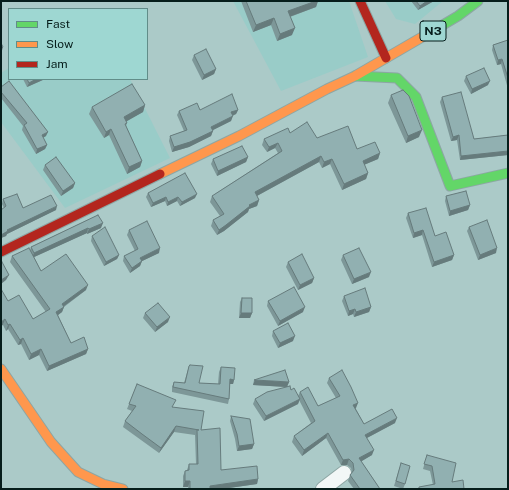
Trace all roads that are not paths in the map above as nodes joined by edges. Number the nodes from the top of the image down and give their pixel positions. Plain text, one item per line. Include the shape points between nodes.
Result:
1 (360, 1) edge
2 (478, 1) edge
3 (386, 58) junction
4 (355, 76) junction
5 (508, 173) edge
6 (1, 252) edge
7 (1, 369) edge
8 (344, 473) dead end
9 (105, 486) edge
10 (123, 489) edge
11 (323, 489) edge

1 - 3 main road
2 - 3 main road, N3 via 458,16
3 - 4 main road
4 - 5 main road via 397,78 416,97 450,186
4 - 6 main road via 239,136
7 - 9 main road via 51,442 78,472
8 - 11 street
9 - 10 main road

